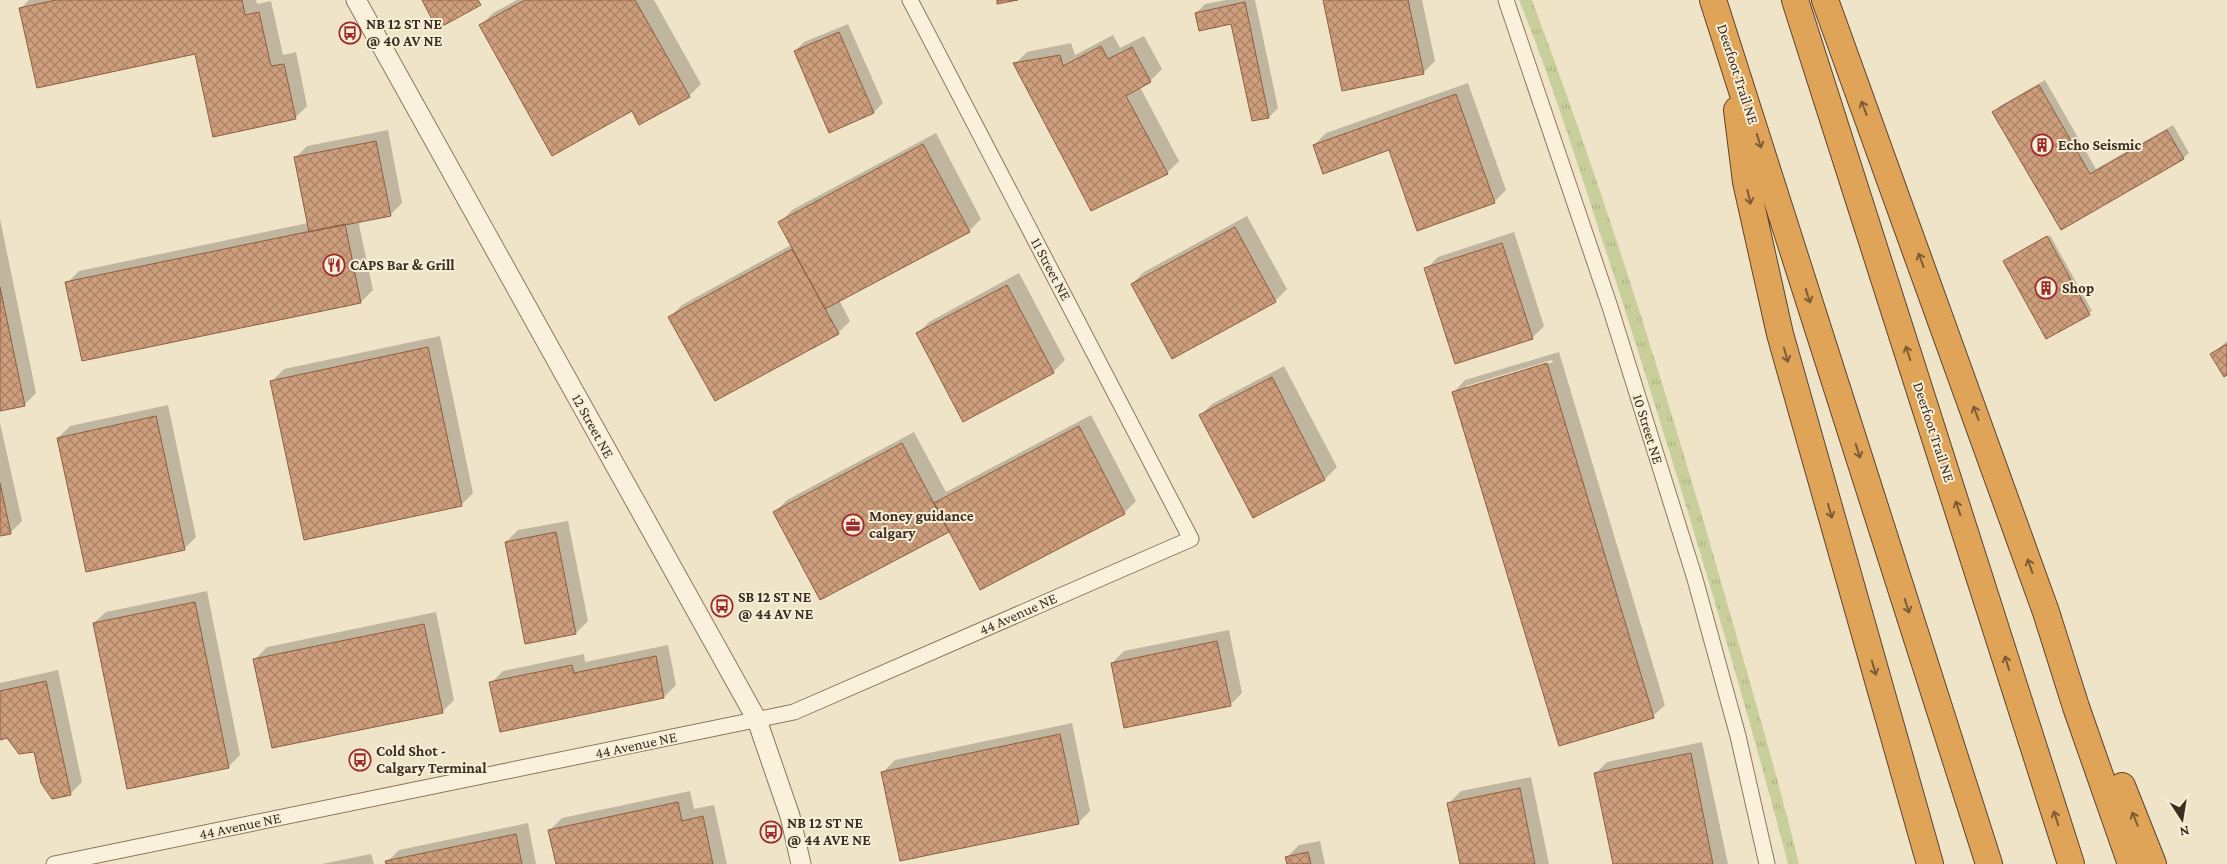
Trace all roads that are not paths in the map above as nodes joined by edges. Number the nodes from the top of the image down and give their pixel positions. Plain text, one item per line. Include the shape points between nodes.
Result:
1 (356, 0) edge
2 (910, 0) edge
3 (1506, 0) edge
4 (1714, 0) edge
5 (1795, 0) edge
6 (1825, 0) edge
7 (1729, 44) junction
8 (1191, 539) joint
9 (2046, 612) junction
10 (757, 720) junction
11 (54, 864) edge
12 (801, 864) edge
13 (1767, 864) edge
14 (1930, 864) edge
15 (1989, 864) edge
16 (2070, 864) edge
17 (2131, 864) edge
18 (2152, 864) edge

1 - 10 street, 12 Street NE
2 - 8 street, 11 Street NE
3 - 13 street, 10 Street NE via 1610,306 1695,579 1738,736
4 - 7 highway, Deerfoot Trail NE
16 -> 5 highway, Deerfoot Trail NE
9 -> 6 highway
7 -> 14 highway via 1746,182 1780,334
7 -> 15 highway, Deerfoot Trail NE
8 - 10 street, 44 Avenue NE via 794,712
9 - 17 highway
18 -> 9 highway via 2087,699
10 - 11 street, 44 Avenue NE
10 - 12 street, 12 Street NE via 790,816

